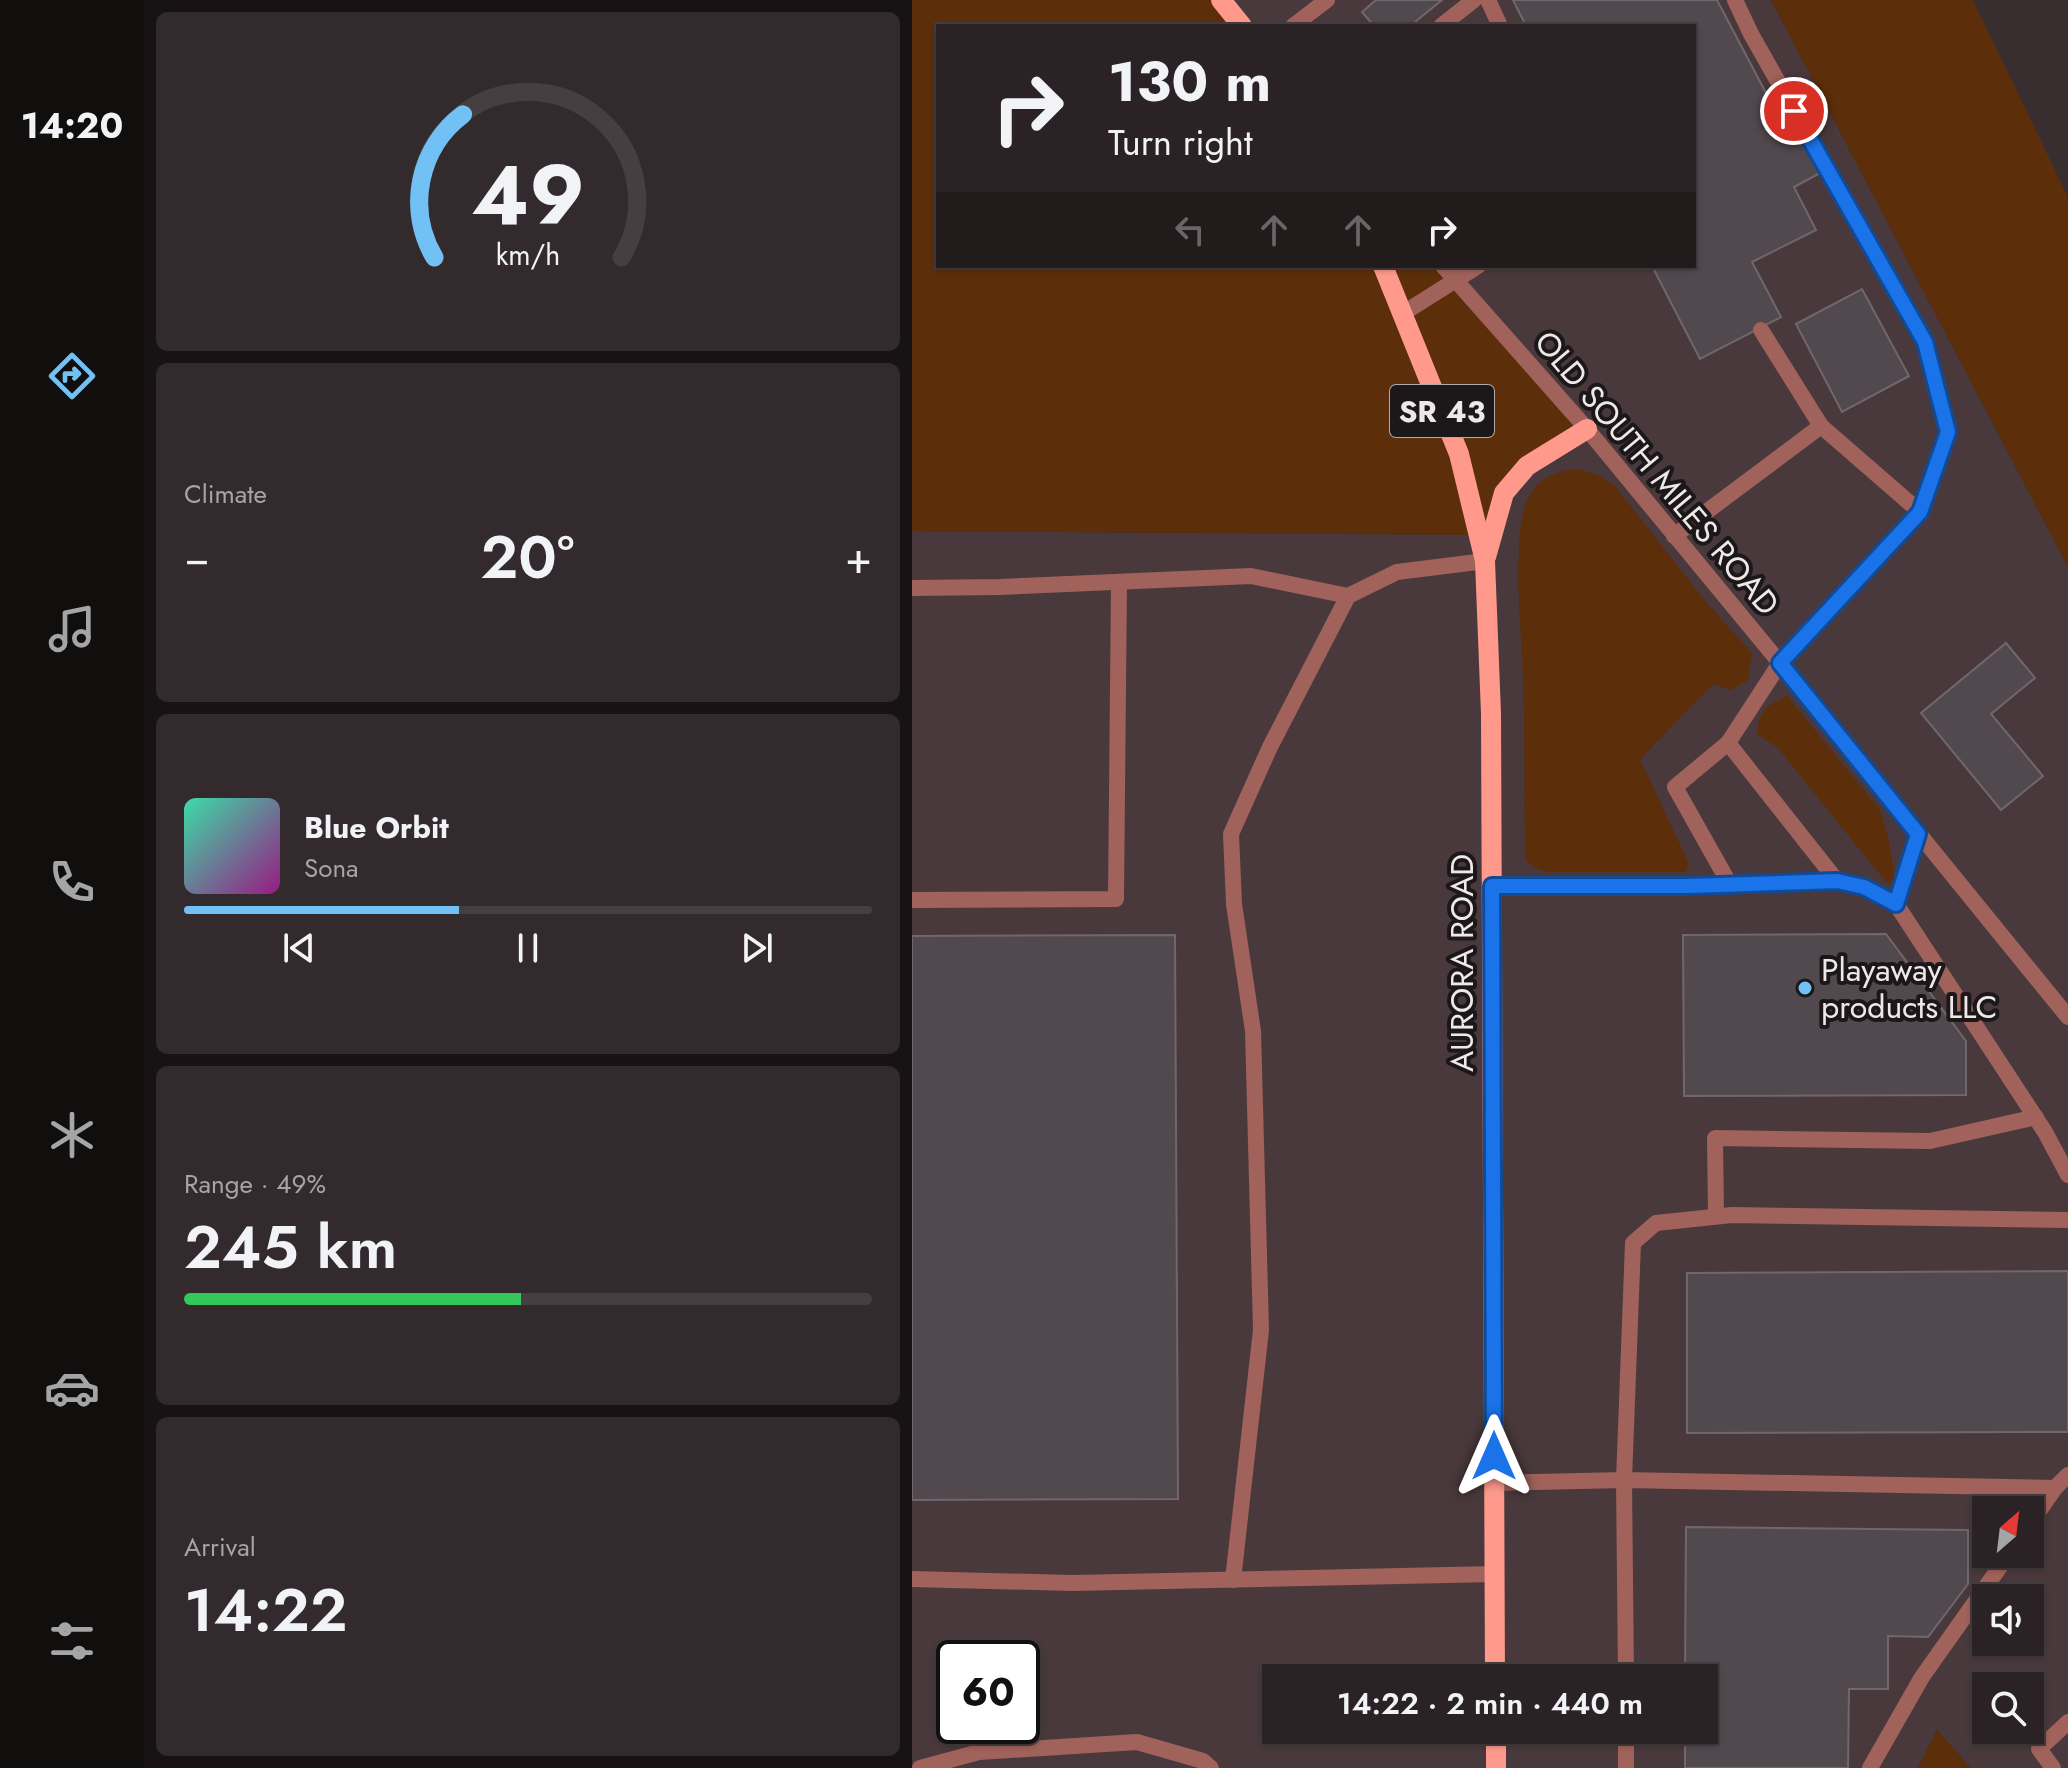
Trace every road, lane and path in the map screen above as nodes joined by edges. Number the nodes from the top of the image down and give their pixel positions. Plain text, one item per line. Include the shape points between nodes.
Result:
1 (1221, 0) edge
2 (1327, 0) edge
3 (1474, 0) edge
4 (1488, 0) edge
5 (1735, 0) edge
6 (1240, 24) edge
7 (1296, 24) edge
8 (1444, 24) edge
9 (1499, 24) edge
10 (1384, 268) edge
11 (1445, 268) edge
12 (1475, 268) edge
13 (1457, 281) junction
14 (1402, 314) junction
15 (1761, 330) dead end
16 (1821, 426) junction
17 (1587, 429) junction
18 (1920, 512) junction
19 (1674, 536) junction
20 (1485, 561) junction
21 (1119, 582) junction
22 (912, 588) edge
23 (1348, 596) junction
24 (1780, 663) junction
25 (1728, 743) junction
26 (1918, 834) junction
27 (1837, 881) junction
28 (1729, 883) junction
29 (1492, 886) junction
30 (912, 900) edge
31 (1896, 904) junction
32 (2068, 1017) edge
33 (2036, 1117) junction
34 (2068, 1175) edge
35 (1716, 1216) junction
36 (2068, 1220) edge
37 (2068, 1475) edge
38 (1624, 1480) junction
39 (1494, 1483) junction
40 (2055, 1488) junction
41 (2044, 1504) edge
42 (1999, 1568) edge
43 (1495, 1574) junction
44 (912, 1579) edge
45 (1233, 1580) junction
46 (1495, 1664) edge
47 (1626, 1664) edge
48 (2068, 1722) edge
49 (1496, 1744) edge
50 (1626, 1744) edge
51 (920, 1768) edge
52 (1211, 1768) edge
53 (1496, 1768) edge
54 (1626, 1768) edge
55 (1870, 1768) edge
56 (2053, 1768) edge

1 - 6 main road
2 - 7 street
3 - 8 street
4 - 9 street
5 - 18 street via 1925,342 1948,432
10 - 14 main road, AURORA ROAD / SR 43
11 - 13 street, OLD SOUTH MILES ROAD
12 - 13 street
13 - 14 street
13 - 17 street, OLD SOUTH MILES ROAD
14 - 20 main road, AURORA ROAD / SR 43 via 1459,454
15 - 16 street
16 - 18 street
16 - 19 street
17 - 19 street, OLD SOUTH MILES ROAD
17 - 20 main road via 1527,466 1504,493
18 - 24 street
19 - 24 street, OLD SOUTH MILES ROAD
20 - 23 street via 1397,572
20 - 29 main road, AURORA ROAD / SR 43
21 - 22 street
21 - 23 street via 1251,576
21 - 30 street via 1116,899
23 - 45 street via 1231,834 1234,904 1253,1031 1261,1330
24 - 25 street
24 - 26 street, OLD SOUTH MILES ROAD
25 - 27 street
25 - 28 street via 1675,787
26 - 31 street
26 - 32 street, OLD SOUTH MILES ROAD
27 - 28 street
27 - 31 street via 1864,887
28 - 29 street
29 - 39 main road, AURORA ROAD / SR 43
31 - 33 street
33 - 34 street
33 - 35 street via 1930,1141 1715,1138
35 - 36 street
35 - 38 street via 1656,1223 1633,1243
37 - 40 street
38 - 39 street
38 - 40 street
38 - 47 street
39 - 43 main road, AURORA ROAD / SR 43
40 - 41 street
42 - 55 street via 1922,1677
43 - 45 street
43 - 46 main road, AURORA ROAD / SR 43
44 - 45 street
48 - 56 street via 2039,1749
49 - 53 main road
50 - 54 street
51 - 52 street via 979,1752 1137,1742

